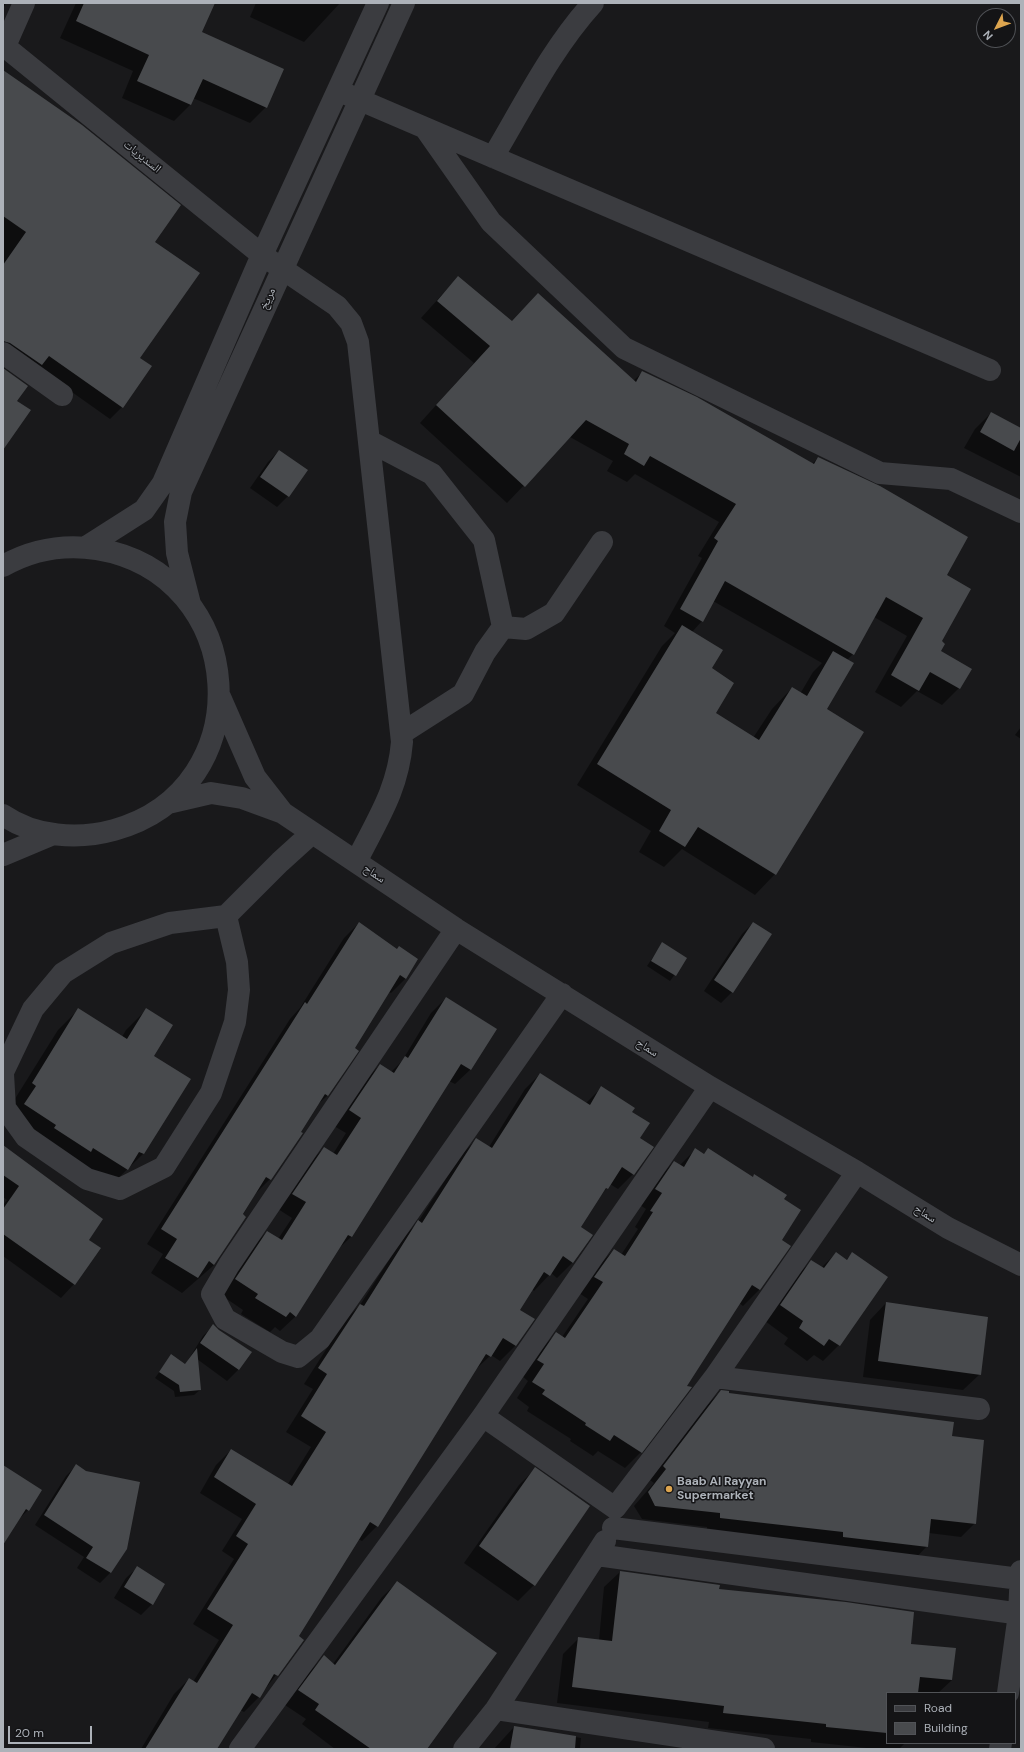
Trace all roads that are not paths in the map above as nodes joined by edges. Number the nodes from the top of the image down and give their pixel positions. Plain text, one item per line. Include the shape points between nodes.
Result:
1 (24, 3) edge
2 (378, 3) edge
3 (404, 3) edge
4 (593, 3) edge
5 (4, 46) edge
6 (339, 91) junction
7 (360, 100) junction
8 (425, 128) junction
9 (493, 157) junction
10 (262, 255) junction
11 (281, 269) junction
12 (3, 353) edge
13 (990, 370) dead end
14 (62, 395) dead end
15 (369, 441) junction
16 (1021, 512) edge
17 (602, 542) dead end
18 (86, 548) junction
19 (3, 566) edge
20 (190, 604) junction
21 (503, 627) junction
22 (220, 696) junction
23 (402, 733) junction
24 (168, 803) junction
25 (283, 813) junction
26 (3, 815) edge
27 (312, 833) junction
28 (53, 834) junction
29 (3, 854) edge
30 (356, 862) junction
31 (226, 916) junction
32 (456, 929) junction
33 (562, 994) junction
34 (3, 1073) edge
35 (710, 1087) junction
36 (857, 1172) junction
37 (1021, 1265) edge
38 (715, 1376) junction
39 (979, 1409) dead end
40 (483, 1416) junction
41 (614, 1518) junction
42 (597, 1555) junction
43 (1020, 1575) edge
44 (1020, 1614) edge
45 (1008, 1692) edge
46 (496, 1709) junction
47 (240, 1749) edge
48 (464, 1749) edge
49 (764, 1749) edge

1 - 5 street
2 - 6 street, مريخ
3 - 7 street, مريخ
4 - 9 street via 552,58
5 - 10 street, السديريات
6 - 7 street
6 - 10 street, مريخ
7 - 8 street
7 - 11 street, مريخ
8 - 9 street
8 - 16 street via 491,222 624,348 880,473 951,480
9 - 13 street
10 - 11 street, السديريات
10 - 18 street, مريخ via 163,483 144,510
11 - 15 street, السديريات via 337,306 351,323 358,342
11 - 20 street, مريخ via 181,492 175,522 177,553
12 - 14 street
15 - 21 street via 432,474 484,540
15 - 23 street, السديريات
17 - 21 street via 554,613 526,629
18 - 19 street via 61,547 37,552
18 - 20 street via 133,559 155,571 174,586
20 - 22 street via 203,625 212,648
21 - 23 street via 463,694
22 - 24 street via 217,721 210,744 185,786
22 - 25 street, سماح via 255,777
23 - 30 street, السديريات via 400,764 390,795
24 - 25 street, سماح via 211,793 242,798
24 - 28 street via 136,822 102,833 77,836
25 - 27 street, سماح
26 - 28 street via 29,828
27 - 30 street, سماح
27 - 31 street
28 - 29 street
30 - 32 street, سماح
31 - 34 street via 170,923 111,943 63,973 33,1009
31 - 34 street via 237,962 235,1022 211,1093 164,1166 120,1189 87,1179 26,1137 5,1108
32 - 33 street, سماح
32 - 33 street via 229,1265 212,1294 225,1319 282,1352 298,1357 320,1339
33 - 35 street, سماح
35 - 36 street, سماح
35 - 40 street
36 - 37 street, سماح via 948,1228
36 - 38 street
38 - 39 street
38 - 41 street
40 - 41 street
40 - 47 street
41 - 42 street
41 - 43 street
42 - 44 street
42 - 46 street
43 - 44 street
44 - 45 street
46 - 48 street
46 - 49 street

